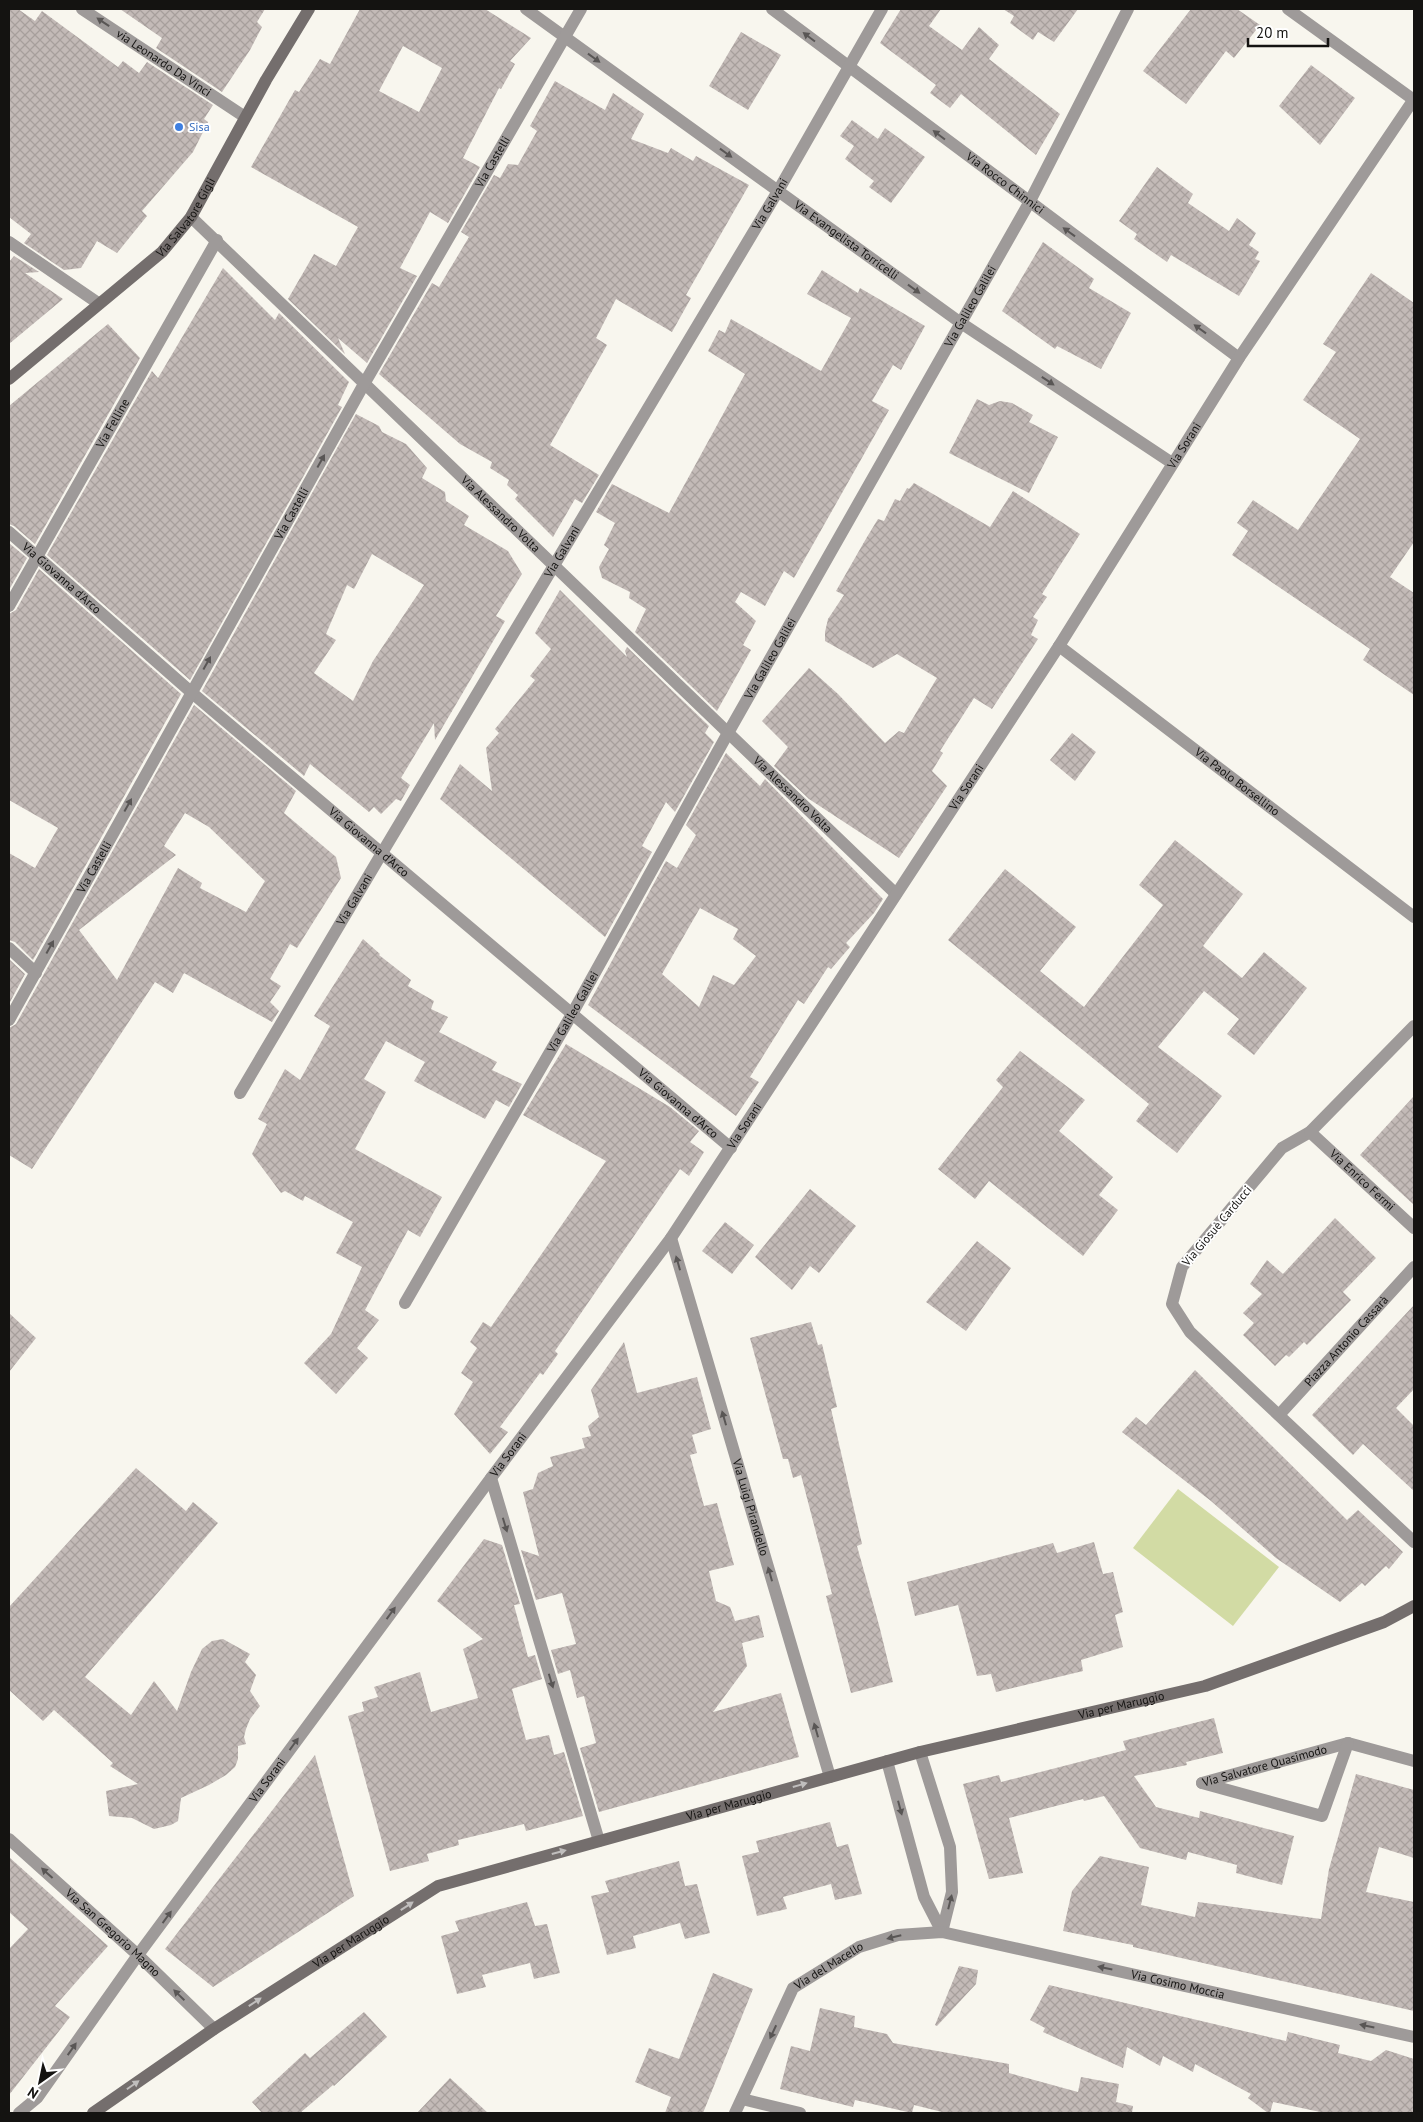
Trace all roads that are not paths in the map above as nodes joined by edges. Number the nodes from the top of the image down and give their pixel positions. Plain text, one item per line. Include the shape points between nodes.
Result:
1 (82, 9) edge
2 (309, 9) edge
3 (526, 9) edge
4 (581, 9) edge
5 (772, 9) edge
6 (882, 9) edge
7 (1128, 9) edge
8 (1288, 9) edge
9 (565, 37) junction
10 (849, 67) junction
11 (1414, 99) edge
12 (245, 117) junction
13 (778, 191) junction
14 (1029, 203) junction
15 (191, 217) junction
16 (217, 240) junction
17 (9, 242) edge
18 (98, 303) junction
19 (961, 322) junction
20 (1239, 358) junction
21 (9, 379) edge
22 (364, 384) junction
23 (1172, 463) junction
24 (9, 532) edge
25 (38, 556) junction
26 (554, 566) junction
27 (9, 606) edge
28 (1058, 646) junction
29 (191, 692) junction
30 (728, 734) junction
31 (382, 853) junction
32 (896, 894) junction
33 (1414, 917) edge
34 (9, 948) edge
35 (36, 973) junction
36 (572, 1014) junction
37 (9, 1020) edge
38 (1414, 1026) edge
39 (240, 1093) dead end
40 (1310, 1132) junction
41 (731, 1148) junction
42 (1414, 1228) edge
43 (671, 1238) junction
44 (1414, 1267) edge
45 (404, 1303) dead end
46 (1279, 1416) junction
47 (491, 1478) junction
48 (1414, 1542) edge
49 (1414, 1606) edge
50 (1348, 1743) junction
51 (920, 1752) junction
52 (887, 1761) junction
53 (1414, 1761) edge
54 (830, 1777) junction
55 (9, 1839) edge
56 (600, 1841) junction
57 (942, 1932) junction
58 (138, 1955) junction
59 (214, 2029) junction
60 (1414, 2037) edge
61 (742, 2099) junction
62 (9, 2106) edge
63 (19, 2113) edge
64 (93, 2113) edge
65 (735, 2113) edge
66 (800, 2113) edge

12 -> 1 street, via Leonardo Da Vinci
2 - 12 street, Via Salvatore Gigli
3 - 9 street, Via Evangelista Torricelli
4 - 9 street, Via Castelli
10 -> 5 street, Via Rocco Chinnici
6 - 10 street, Via Galvani
7 - 14 street, Via Galileo Galilei
8 - 11 street
9 -> 13 street, Via Evangelista Torricelli
9 - 22 street, Via Castelli
10 - 13 street, Via Galvani
14 -> 10 street, Via Rocco Chinnici
11 - 20 street, Via Sorani
12 - 15 street, Via Salvatore Gigli
13 -> 19 street, Via Evangelista Torricelli
13 - 26 street, Via Galvani
14 - 19 street, Via Galileo Galilei
20 -> 14 street, Via Rocco Chinnici
15 - 16 street, Via Alessandro Volta
15 - 18 street, Via Salvatore Gigli via 162,252
16 - 22 street, Via Alessandro Volta
16 - 25 street, Via Felline
17 - 18 street
18 - 21 street, Via Salvatore Gigli
19 -> 23 street, Via Evangelista Torricelli
19 - 30 street, Via Galileo Galilei
20 - 23 street, Via Sorani
22 - 26 street, Via Alessandro Volta
29 -> 22 street, Via Castelli
23 - 28 street, Via Sorani
24 - 25 street, Via Giovanna d'Arco
25 - 27 street, Via Felline
25 - 29 street, Via Giovanna d'Arco
26 - 30 street, Via Alessandro Volta
26 - 31 street, Via Galvani
28 - 32 street, Via Sorani
28 - 33 street, Via Paolo Borsellino
29 - 31 street, Via Giovanna d'Arco
35 -> 29 street, Via Castelli
30 - 32 street, Via Alessandro Volta
30 - 36 street, Via Galileo Galilei
31 - 36 street, Via Giovanna d'Arco
31 - 39 street, Via Galvani
32 - 41 street, Via Sorani
34 - 35 street
35 - 37 street, Via Castelli
36 - 41 street, Via Giovanna d'Arco
36 - 45 street, Via Galileo Galilei
38 - 40 street, Via Giosuè Carducci
40 - 42 street, Via Enrico Fermi
40 - 46 street, Via Giosuè Carducci via 1282,1148 1182,1268 1172,1304 1190,1332
41 - 43 street, Via Sorani
43 - 47 street, Via Sorani
54 -> 43 street, Via Luigi Pirandello
44 - 46 street, Piazza Antonio Cassarà
46 - 48 street, Via Giosuè Carducci
47 -> 56 street
58 -> 47 street, Via Sorani
49 - 51 street, Via per Maruggio via 1384,1622 1205,1686
50 - 50 street, Via Salvatore Quasimodo via 1330,1748 1202,1783 1322,1816
50 - 53 street, Via Salvatore Quasimodo
51 - 52 street, Via per Maruggio
57 -> 51 street via 952,1892 950,1847
52 - 54 street, Via per Maruggio
52 -> 57 street via 924,1897
56 -> 54 street, Via per Maruggio
58 -> 55 street, Via San Gregorio Magno
59 -> 56 street, Via per Maruggio via 438,1886
60 -> 57 street, Via Cosimo Moccia
57 -> 61 street, Via del Macello via 898,1935 859,1947 793,1988
59 -> 58 street, Via San Gregorio Magno
63 -> 58 street, Via Sorani via 37,2098
64 -> 59 street, Via per Maruggio
61 - 65 street, Via del Macello
61 - 66 street
62 - 63 street

